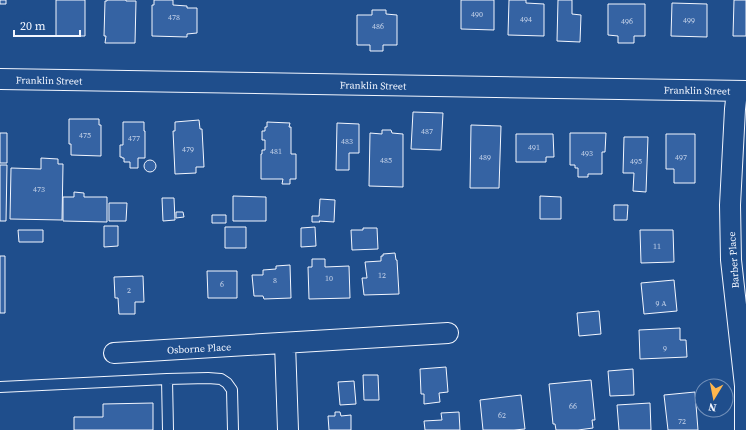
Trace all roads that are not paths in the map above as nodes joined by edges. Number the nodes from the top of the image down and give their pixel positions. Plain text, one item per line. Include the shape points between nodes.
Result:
1 (0, 79) edge
2 (742, 91) edge
3 (448, 333) dead end
4 (285, 343) junction
5 (114, 353) dead end
6 (167, 379) junction
7 (0, 387) edge
8 (168, 430) edge
9 (233, 430) edge
10 (288, 430) edge
11 (745, 430) edge

1 - 2 street, Franklin Street
2 - 11 street, Barber Place via 735,108 730,205
3 - 4 street, Osborne Place
4 - 5 street, Osborne Place
4 - 10 street
6 - 7 lane
6 - 8 lane
6 - 9 lane via 208,378 221,379 227,383 232,390

